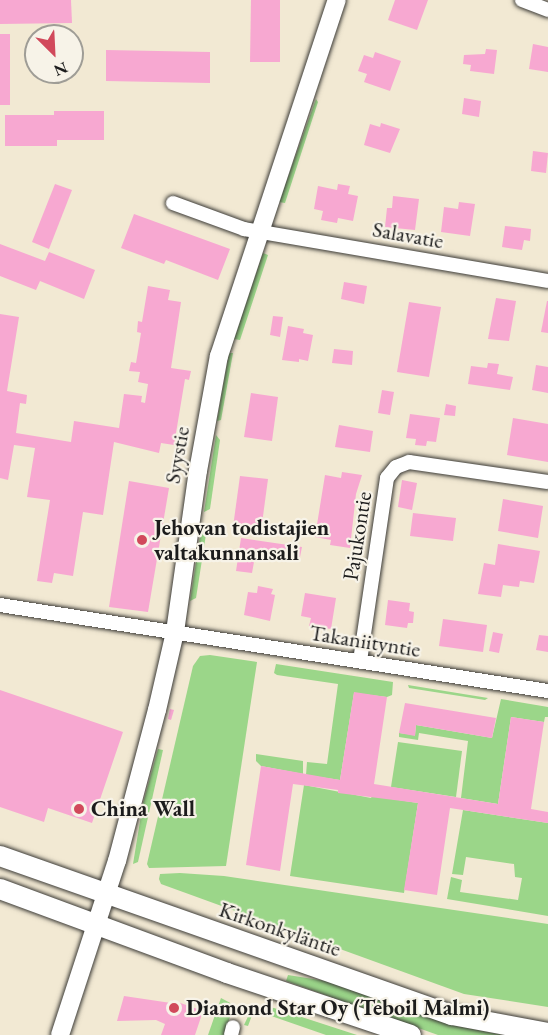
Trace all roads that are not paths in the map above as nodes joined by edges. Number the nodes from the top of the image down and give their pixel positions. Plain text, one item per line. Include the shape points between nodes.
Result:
1 (336, 0) edge
2 (522, 0) edge
3 (548, 10) edge
4 (173, 203) dead end
5 (261, 231) junction
6 (548, 281) edge
7 (548, 482) edge
8 (0, 605) edge
9 (175, 632) junction
10 (360, 661) junction
11 (548, 691) edge
12 (0, 856) edge
13 (0, 889) edge
14 (105, 893) junction
15 (95, 925) junction
16 (548, 1033) edge
17 (60, 1035) edge
18 (411, 1035) edge

1 - 5 street, Syystie
2 - 3 street
4 - 5 street, Salavatie via 244,229
5 - 6 street, Salavatie
5 - 9 street, Syystie via 219,356
7 - 10 street, Pajukontie via 409,462 396,467 387,478
8 - 9 street, Takaniityntie
9 - 10 street, Takaniityntie
9 - 14 street, Syystie via 147,750
10 - 11 street, Takaniityntie
12 - 14 main road, Kirkonkyläntie
13 - 15 main road
14 - 15 street, Syystie
14 - 16 main road, Kirkonkyläntie via 453,1016
15 - 17 street, Syystie
15 - 18 main road

